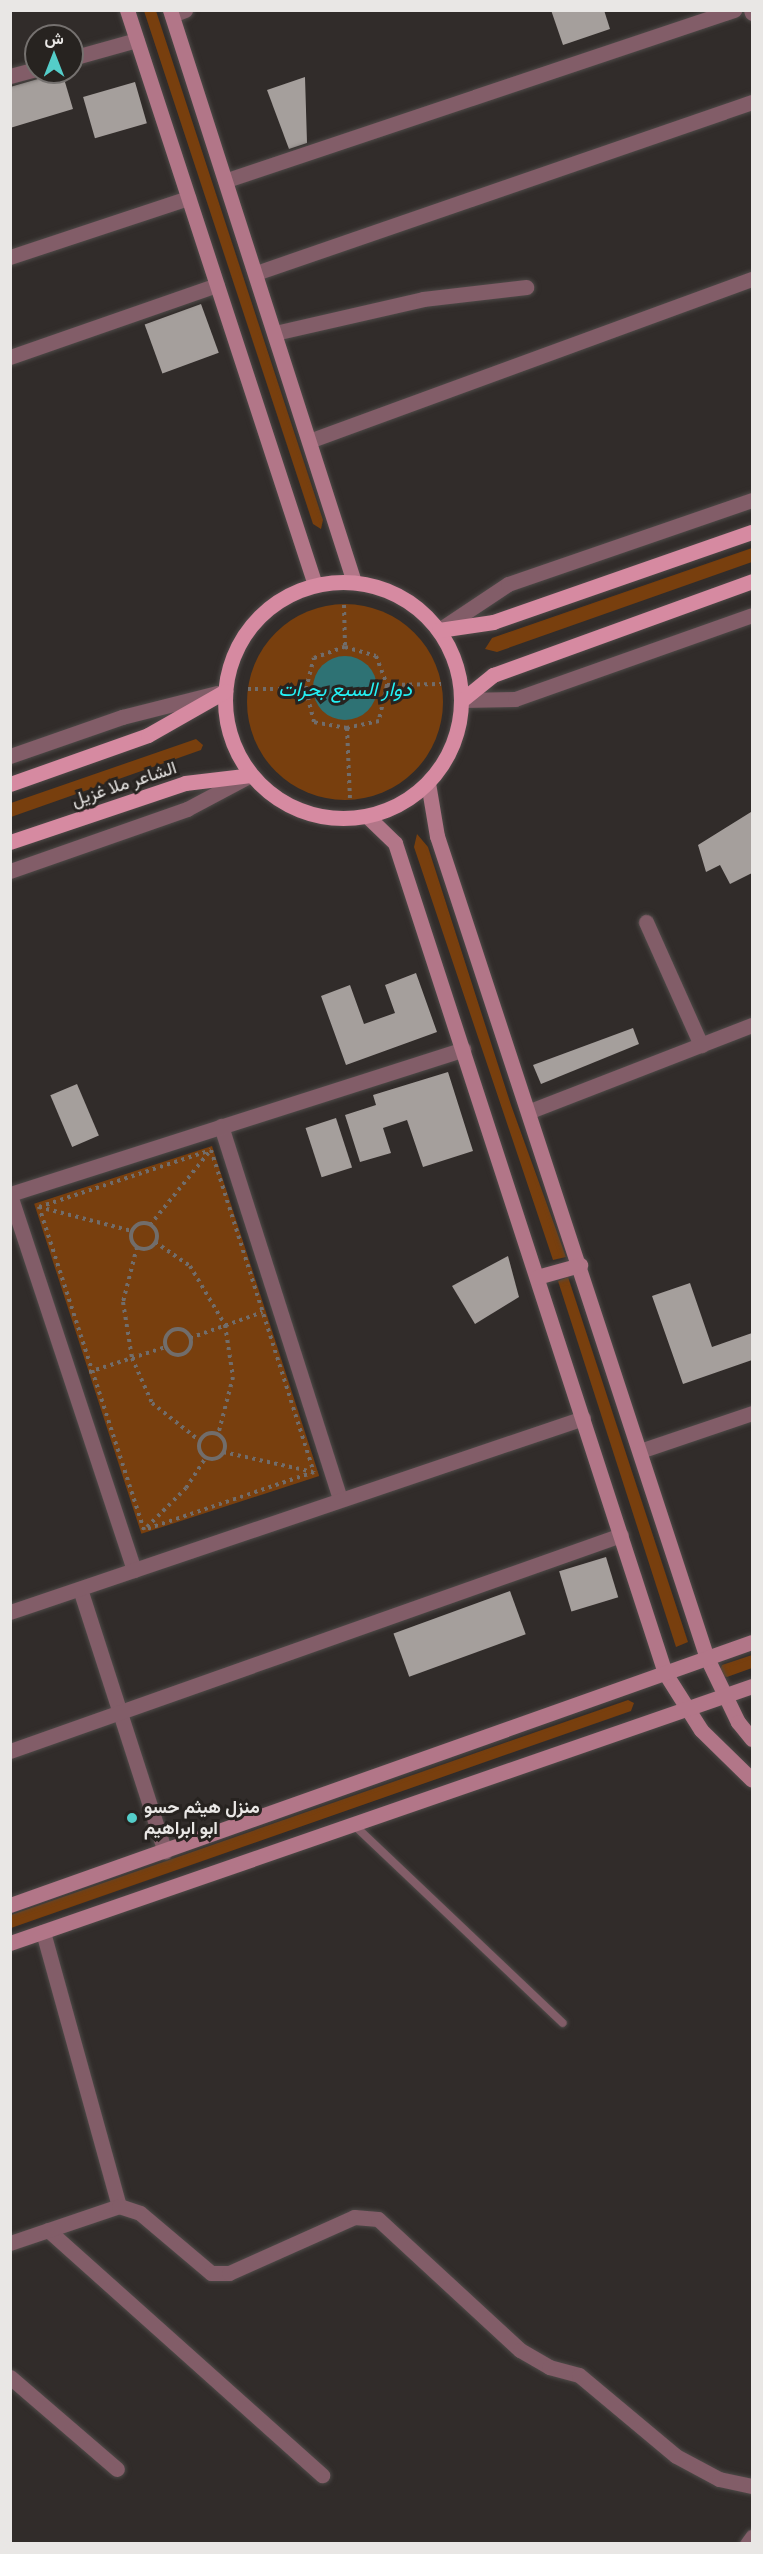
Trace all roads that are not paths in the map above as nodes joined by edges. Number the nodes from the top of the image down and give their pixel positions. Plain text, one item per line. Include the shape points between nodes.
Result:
1 (127, 10) edge
2 (734, 10) edge
3 (176, 12) edge
4 (136, 39) junction
5 (84, 54) edge
6 (753, 102) edge
7 (227, 180) junction
8 (188, 198) junction
9 (10, 257) edge
10 (256, 273) junction
11 (753, 279) edge
12 (217, 285) junction
13 (526, 287) dead end
14 (275, 333) junction
15 (10, 357) edge
16 (309, 441) junction
17 (753, 500) edge
18 (753, 532) edge
19 (753, 581) edge
20 (354, 582) junction
21 (315, 585) junction
22 (753, 615) edge
23 (439, 630) junction
24 (225, 691) junction
25 (462, 700) junction
26 (10, 756) edge
27 (251, 775) junction
28 (428, 783) junction
29 (10, 784) edge
30 (367, 816) junction
31 (10, 842) edge
32 (10, 871) edge
33 (646, 922) dead end
34 (753, 1025) edge
35 (701, 1045) junction
36 (463, 1049) junction
37 (530, 1111) junction
38 (221, 1126) junction
39 (10, 1194) edge
40 (580, 1265) junction
41 (537, 1277) junction
42 (753, 1413) edge
43 (583, 1418) junction
44 (640, 1451) junction
45 (340, 1500) junction
46 (621, 1535) junction
47 (134, 1570) junction
48 (80, 1589) junction
49 (10, 1612) edge
50 (753, 1642) edge
51 (707, 1658) junction
52 (665, 1673) junction
53 (753, 1686) edge
54 (725, 1696) junction
55 (687, 1710) junction
56 (121, 1715) junction
57 (753, 1739) edge
58 (10, 1751) edge
59 (753, 1780) edge
60 (353, 1824) junction
61 (165, 1852) junction
62 (10, 1905) edge
63 (44, 1932) junction
64 (10, 1943) edge
65 (563, 2023) dead end
66 (118, 2206) junction
67 (48, 2230) junction
68 (10, 2243) edge
69 (10, 2377) edge
70 (117, 2469) dead end
71 (322, 2475) dead end
72 (753, 2486) edge
73 (753, 2537) edge
74 (747, 2544) edge

1 - 4 main road
2 - 7 street
3 - 7 main road
4 - 5 street
4 - 8 main road
6 - 10 street
7 - 10 main road
8 - 9 street
8 - 12 main road
10 - 14 main road
11 - 16 street
12 - 15 street
12 - 21 main road
13 - 14 street via 423,299
14 - 16 main road
16 - 20 main road
17 - 23 street via 508,584
18 - 23 main road via 493,622
19 - 25 main road via 493,675
20 - 21 main road
20 - 23 main road via 415,606
21 - 24 main road via 271,607 244,635
22 - 25 street via 514,699
23 - 25 main road via 459,675
24 - 26 street via 122,717
24 - 27 main road via 234,748
24 - 29 main road via 148,735
25 - 28 main road via 458,730 446,758
27 - 30 main road via 275,797 303,812 335,818
27 - 31 main road, الشاعر ملا غزيل via 185,783
27 - 32 street via 187,809
28 - 30 main road via 400,804
28 - 37 main road via 437,836
30 - 36 main road via 394,843
33 - 35 street
34 - 35 street
35 - 37 street
36 - 38 street
36 - 41 main road
37 - 40 main road
38 - 39 street
38 - 45 street
39 - 47 street
40 - 41 main road
40 - 44 main road
41 - 43 main road
42 - 44 street
43 - 45 street
43 - 46 main road
44 - 51 main road
45 - 47 street
46 - 52 main road
46 - 56 street
47 - 48 street
48 - 49 street
48 - 56 street
50 - 51 main road
51 - 52 main road
51 - 54 main road
52 - 55 main road
52 - 61 main road
53 - 54 main road
54 - 55 main road
54 - 57 main road
55 - 59 main road
55 - 60 main road
56 - 58 street
56 - 61 street
60 - 63 main road
60 - 65 lane
61 - 62 main road
63 - 64 main road
63 - 66 street
66 - 67 street
66 - 72 street via 140,2214 211,2273 229,2273 354,2217 378,2219 520,2350 549,2367 579,2375 676,2456 719,2480
67 - 68 street
67 - 71 street
69 - 70 street
73 - 74 street

